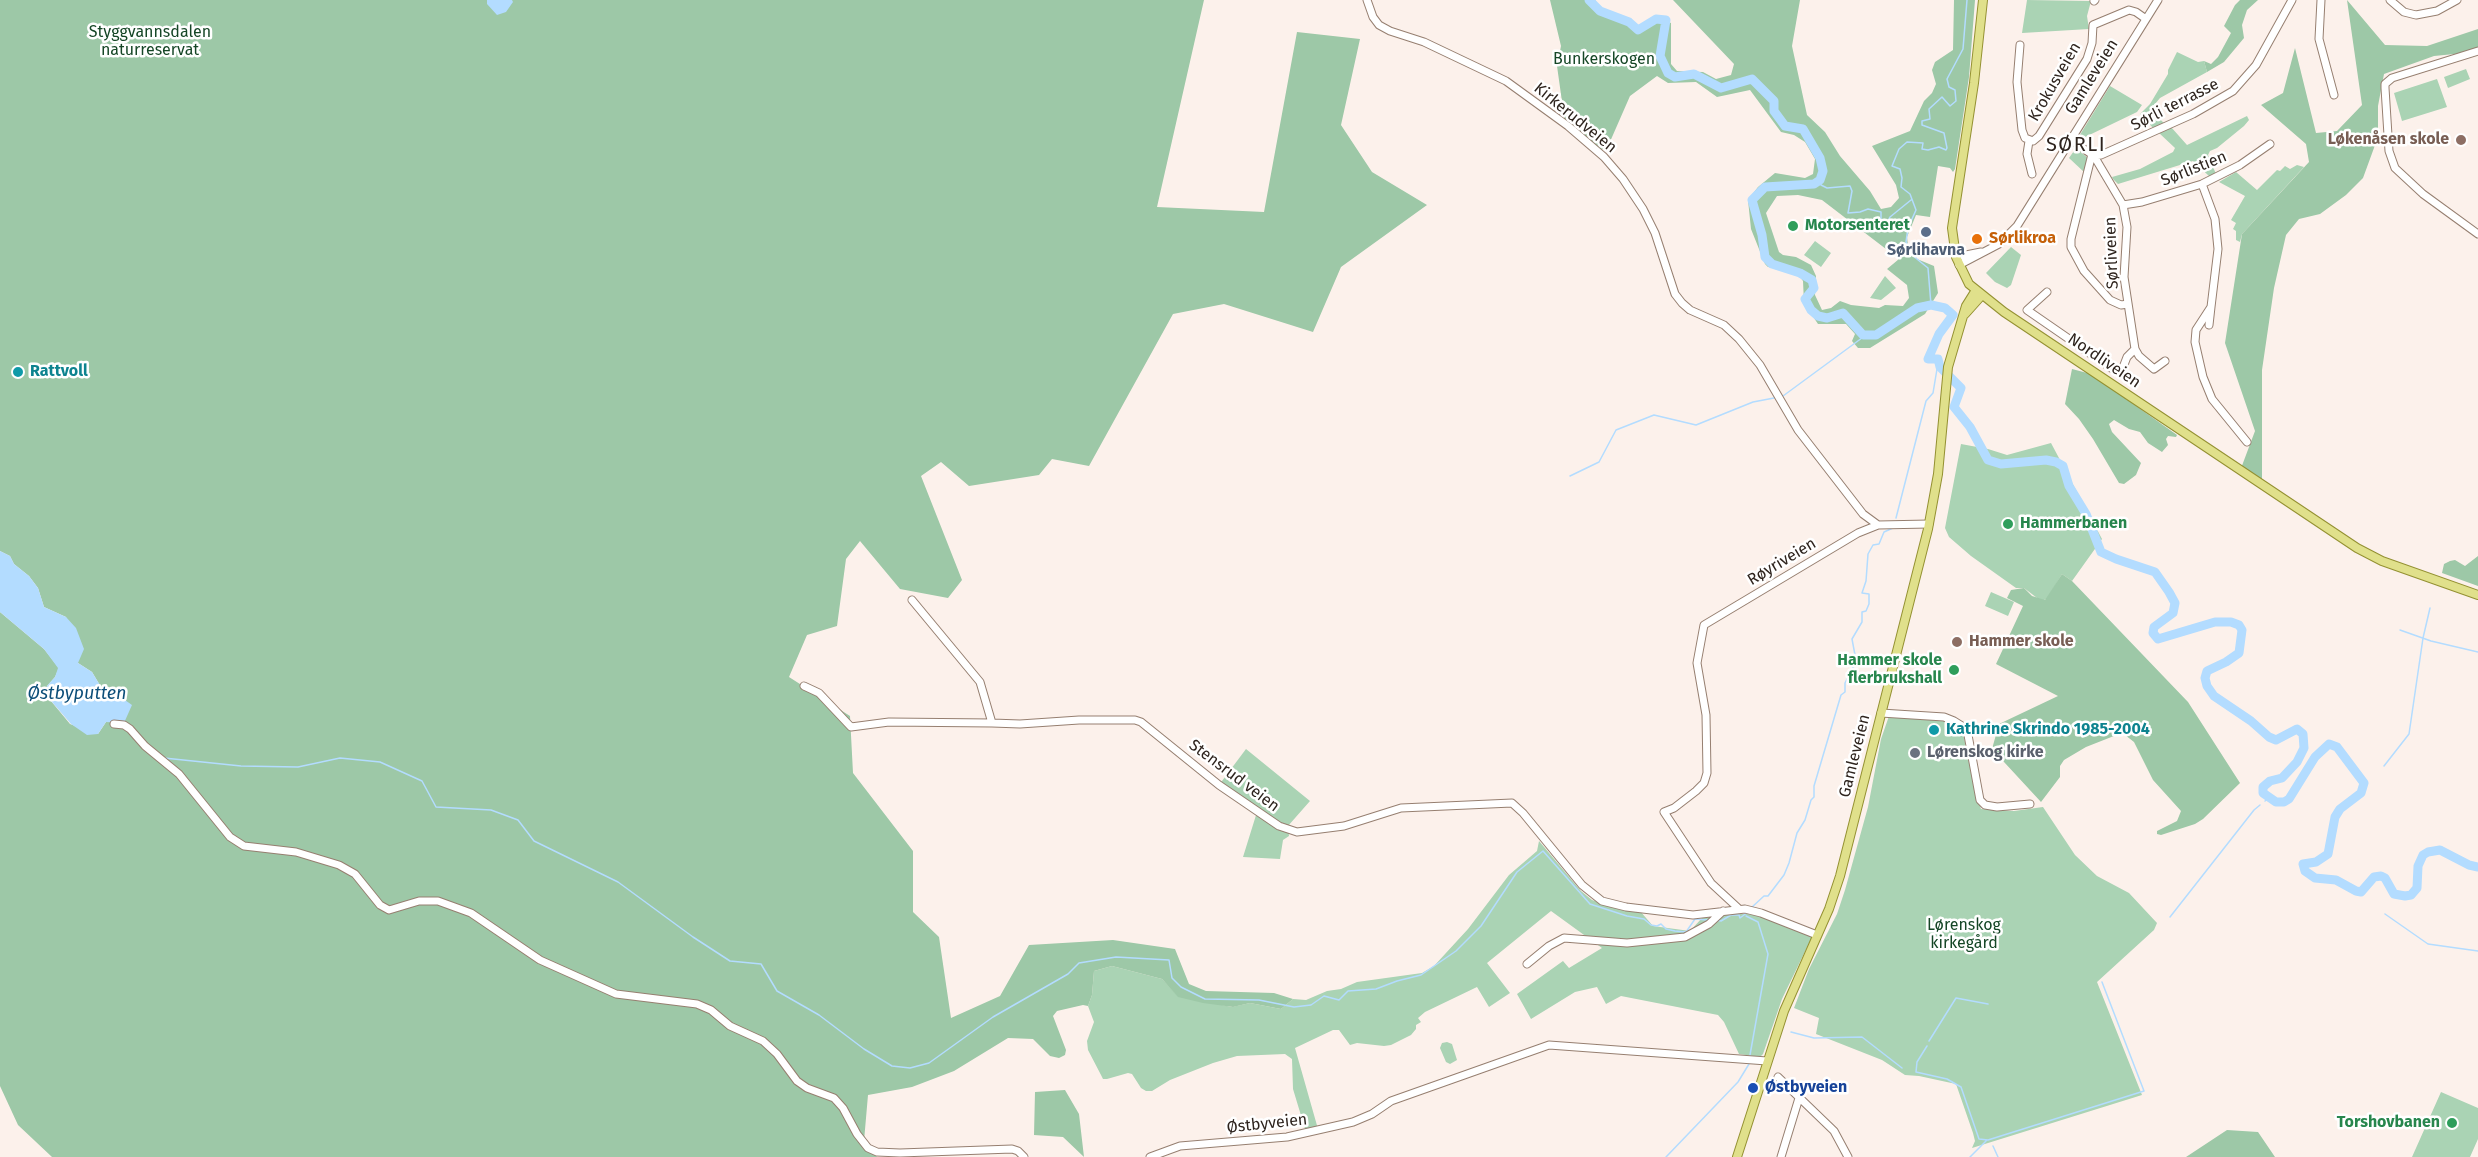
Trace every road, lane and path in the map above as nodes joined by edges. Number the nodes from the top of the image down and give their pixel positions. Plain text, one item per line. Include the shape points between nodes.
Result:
1 (1367, 0) edge
2 (1983, 0) edge
3 (2158, 0) edge
4 (2292, 0) edge
5 (2321, 0) edge
6 (2390, 0) edge
7 (2457, 0) edge
8 (2146, 19) junction
9 (2020, 45) dead end
10 (2478, 51) edge
11 (2334, 95) dead end
12 (2070, 140) junction
13 (2029, 141) junction
14 (2270, 144) dead end
15 (2093, 155) junction
16 (2032, 174) dead end
17 (2202, 183) junction
18 (2123, 206) junction
19 (2478, 234) edge
20 (1957, 261) junction
21 (2047, 292) dead end
22 (1979, 293) junction
23 (2128, 304) junction
24 (2211, 307) junction
25 (2209, 325) dead end
26 (2135, 349) junction
27 (2166, 362) dead end
28 (2247, 442) dead end
29 (1929, 524) junction
30 (1878, 525) junction
31 (2478, 595) edge
32 (912, 600) dead end
33 (804, 686) dead end
34 (1881, 713) junction
35 (114, 723) dead end
36 (992, 723) junction
37 (2030, 804) dead end
38 (1738, 908) junction
39 (1723, 910) junction
40 (1817, 935) junction
41 (1527, 964) dead end
42 (1767, 1061) junction
43 (1778, 1077) dead end
44 (1799, 1098) junction
45 (1024, 1157) edge
46 (1150, 1157) edge
47 (1737, 1157) edge
48 (1781, 1157) edge
49 (1848, 1157) edge

1 - 30 street, Kirkerudveien via 1379,25 1506,81 1604,158 1643,209 1675,294 1682,303 1739,339 1760,365 1798,430 1863,514
2 - 20 main road, Nordliveien via 1953,221
3 - 8 street, Gamleveien
4 - 15 street, Sørli terrasse via 2256,65 2233,91 2193,114 2101,155
5 - 11 street via 2319,39
6 - 7 street via 2404,12 2416,15 2437,11
8 - 12 street, Gamleveien
8 - 13 street, Krokusveien via 2129,10 2093,25 2087,59 2039,136
9 - 13 street, Krokusveien via 2017,82 2022,130
10 - 19 street via 2392,78 2385,84 2389,151 2395,168
12 - 15 street, Sørliveien
12 - 20 street, Gamleveien via 2017,226 2003,241
13 - 16 street via 2027,154
14 - 17 street, Sørlistien via 2240,165
15 - 18 street, Sørliveien
15 - 23 street via 2071,247 2084,271 2110,300
17 - 18 street, Sørlistien
17 - 24 street via 2218,232
18 - 23 street, Sørliveien
20 - 22 main road, Nordliveien
21 - 26 street via 2026,310 2111,368 2122,370
22 - 29 main road, Gamleveien via 1965,315 1950,360
22 - 31 main road, Nordliveien via 2357,548 2382,561
23 - 26 street, Sørliveien
24 - 25 street
24 - 28 street via 2196,330 2203,377 2216,406
26 - 27 street via 2154,369
29 - 30 street
29 - 34 main road, Gamleveien
30 - 38 street, Røyriveien via 1821,554 1704,627 1697,663 1706,715 1707,773 1696,791 1664,812 1712,883
32 - 36 street via 980,682
33 - 36 street, Stensrud veien via 819,693 851,727 890,722
34 - 37 street via 1954,721 1968,735 1980,800 1997,807
34 - 40 main road, Gamleveien via 1837,889
35 - 45 street via 124,724 179,774 230,837 244,846 296,852 339,865 355,874 380,905 389,910 438,901 471,914 540,960 616,994 697,1004 711,1010 730,1026 763,1041 797,1081 834,1098 868,1148 886,1152 1012,1149
36 - 39 street, Stensrud veien via 1142,722 1257,812 1278,826 1298,832 1344,825 1401,807 1512,803 1582,885 1602,901 1693,915
38 - 39 street, Stensrud veien
38 - 40 street, Stensrud veien
39 - 41 street via 1685,937 1627,943 1564,938
40 - 42 main road, Gamleveien via 1795,982
42 - 46 street, Østbyveien via 1549,1045 1391,1101 1353,1122 1287,1137 1180,1146
42 - 47 main road, Gamleveien
43 - 44 street
44 - 48 street
44 - 49 street via 1834,1131

